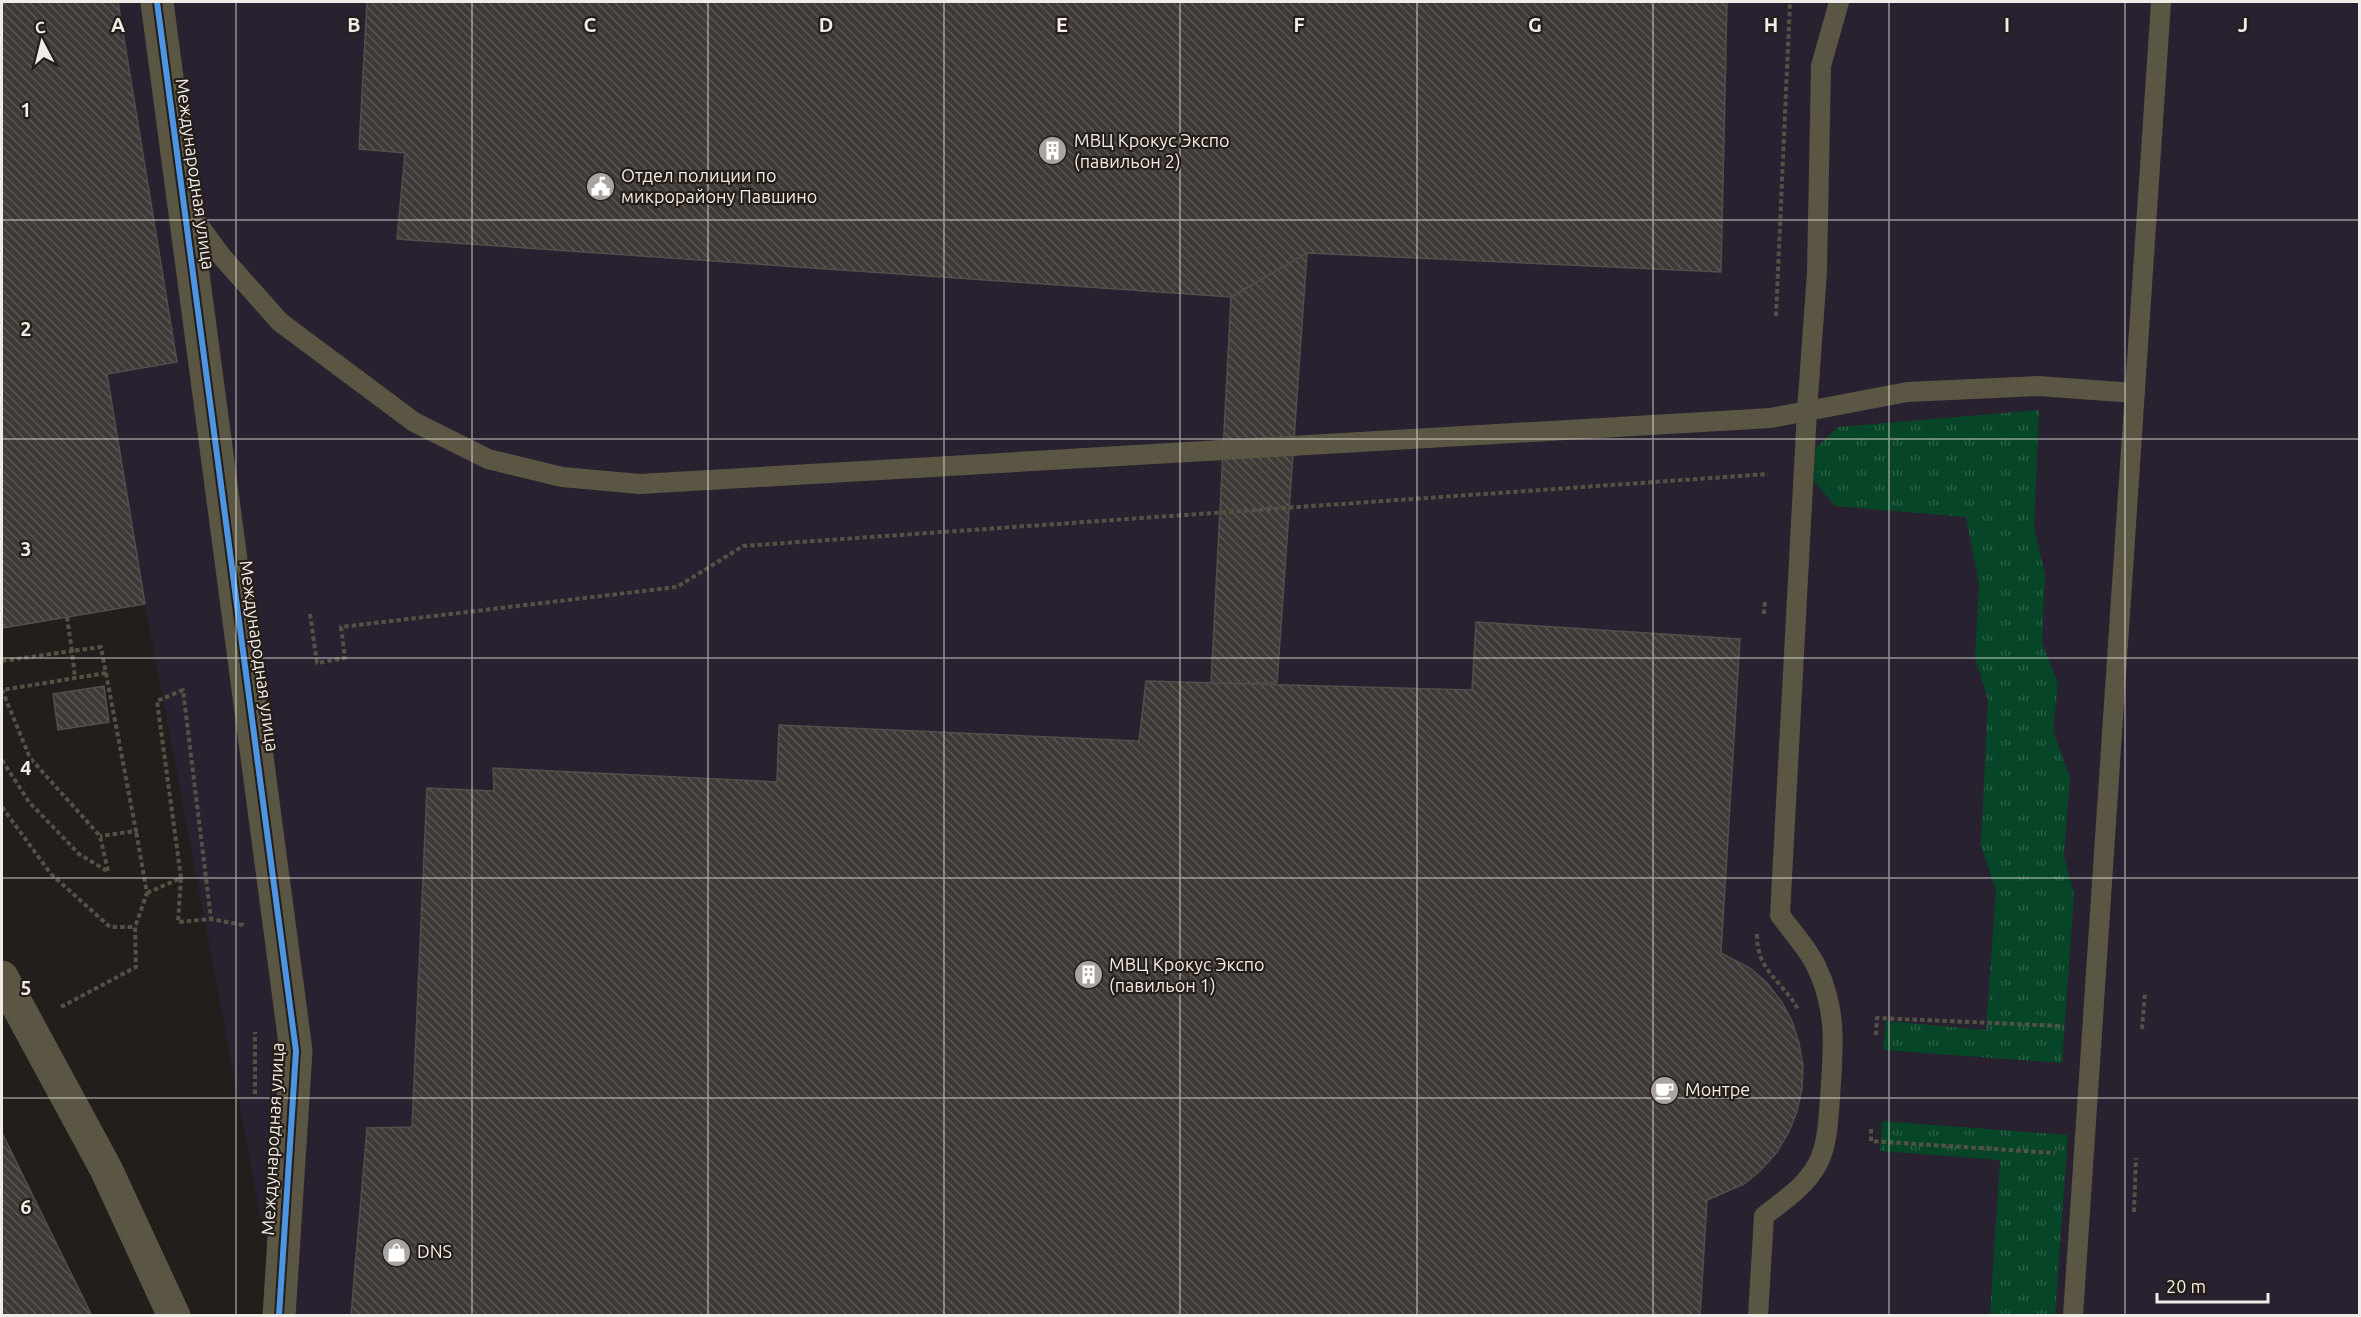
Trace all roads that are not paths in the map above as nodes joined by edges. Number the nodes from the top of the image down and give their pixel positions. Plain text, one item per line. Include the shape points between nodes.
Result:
1 (157, 2) edge
2 (1839, 2) edge
3 (2161, 2) edge
4 (184, 207) junction
5 (2135, 393) junction
6 (1807, 411) junction
7 (2, 977) edge
8 (174, 1316) edge
9 (279, 1316) edge
10 (1758, 1316) edge
11 (2073, 1316) edge

1 - 4 street, Международная улица
2 - 6 lane via 1821,66 1817,272
3 - 5 lane
4 - 6 lane via 280,322 405,415 488,459 562,477 640,484 1747,420
4 - 9 street, Международная улица via 296,1051
5 - 6 lane via 2038,386 1907,392
5 - 11 lane
6 - 10 lane via 1780,915 1817,966 1834,1033 1828,1129 1823,1149 1816,1166 1798,1189 1764,1216
7 - 8 street via 106,1169

